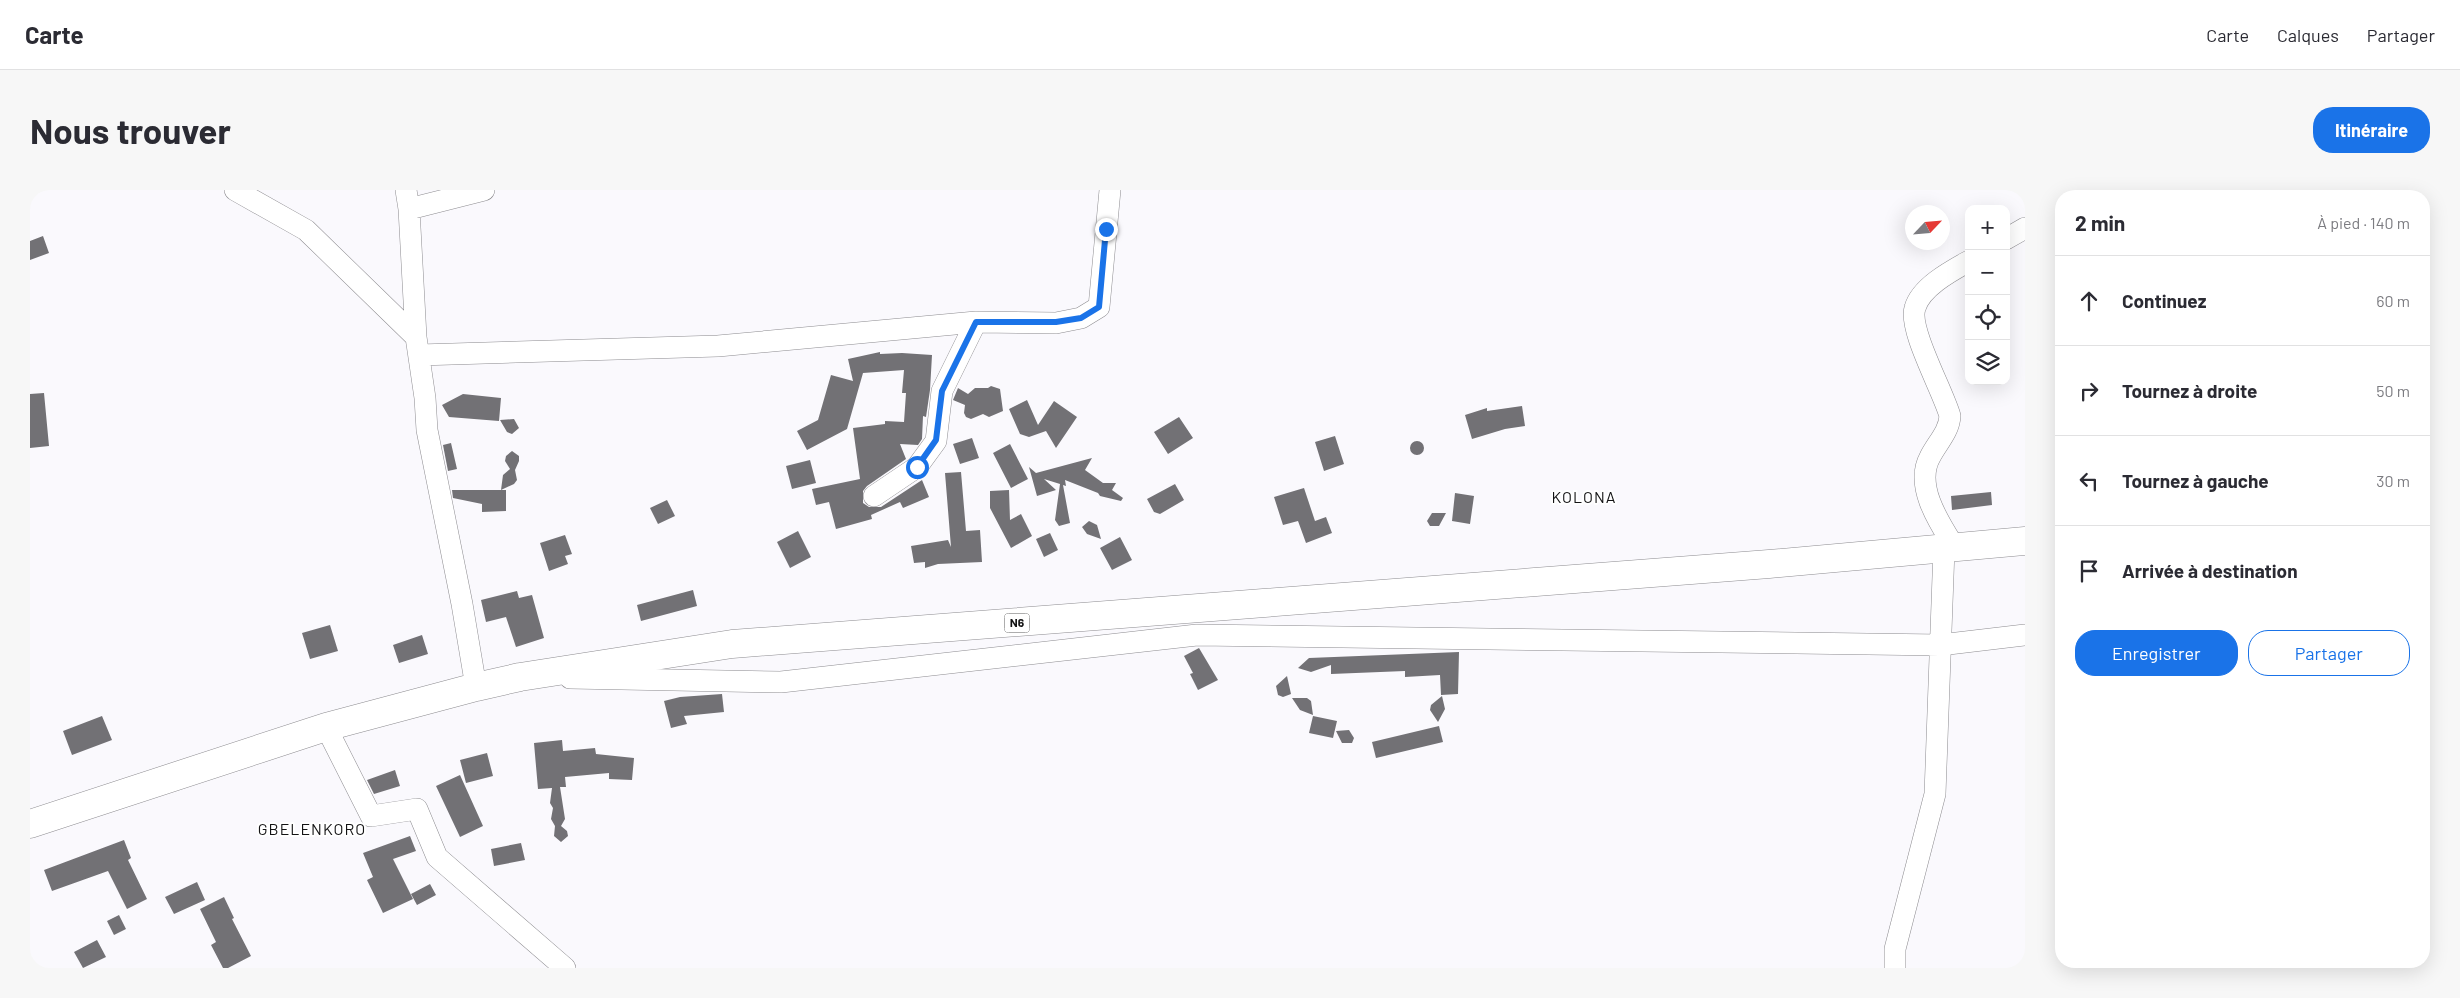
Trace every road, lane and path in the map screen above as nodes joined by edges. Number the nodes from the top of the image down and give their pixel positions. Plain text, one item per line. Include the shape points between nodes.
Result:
1 (235, 190) edge
2 (484, 190) edge
3 (1110, 190) edge
4 (408, 200) edge
5 (2025, 228) edge
6 (2010, 237) edge
7 (1965, 264) edge
8 (976, 322) junction
9 (417, 346) junction
10 (874, 496) dead end
11 (2025, 541) edge
12 (1950, 548) junction
13 (2025, 635) edge
14 (1940, 645) junction
15 (520, 677) junction
16 (476, 687) junction
17 (326, 727) junction
18 (30, 824) edge
19 (564, 968) edge
20 (1895, 968) edge

1 - 9 street via 306,230
2 - 4 street
3 - 8 street via 1099,307 1081,318 1056,322
4 - 9 street
5 - 6 street
7 - 12 street via 1924,292 1914,314 1917,333 1950,416 1950,426 1925,468 1925,488
8 - 9 street via 718,346
8 - 10 street via 942,391 936,440 917,467
9 - 16 street via 426,430
11 - 12 highway, N6
12 - 14 street
12 - 15 highway, N6 via 732,644
13 - 14 street
14 - 15 street via 1197,635 781,682
14 - 20 street via 1935,794 1895,949
15 - 16 highway, N6
16 - 17 highway, N6
17 - 18 highway, N6
17 - 19 street via 371,816 417,809 437,856

